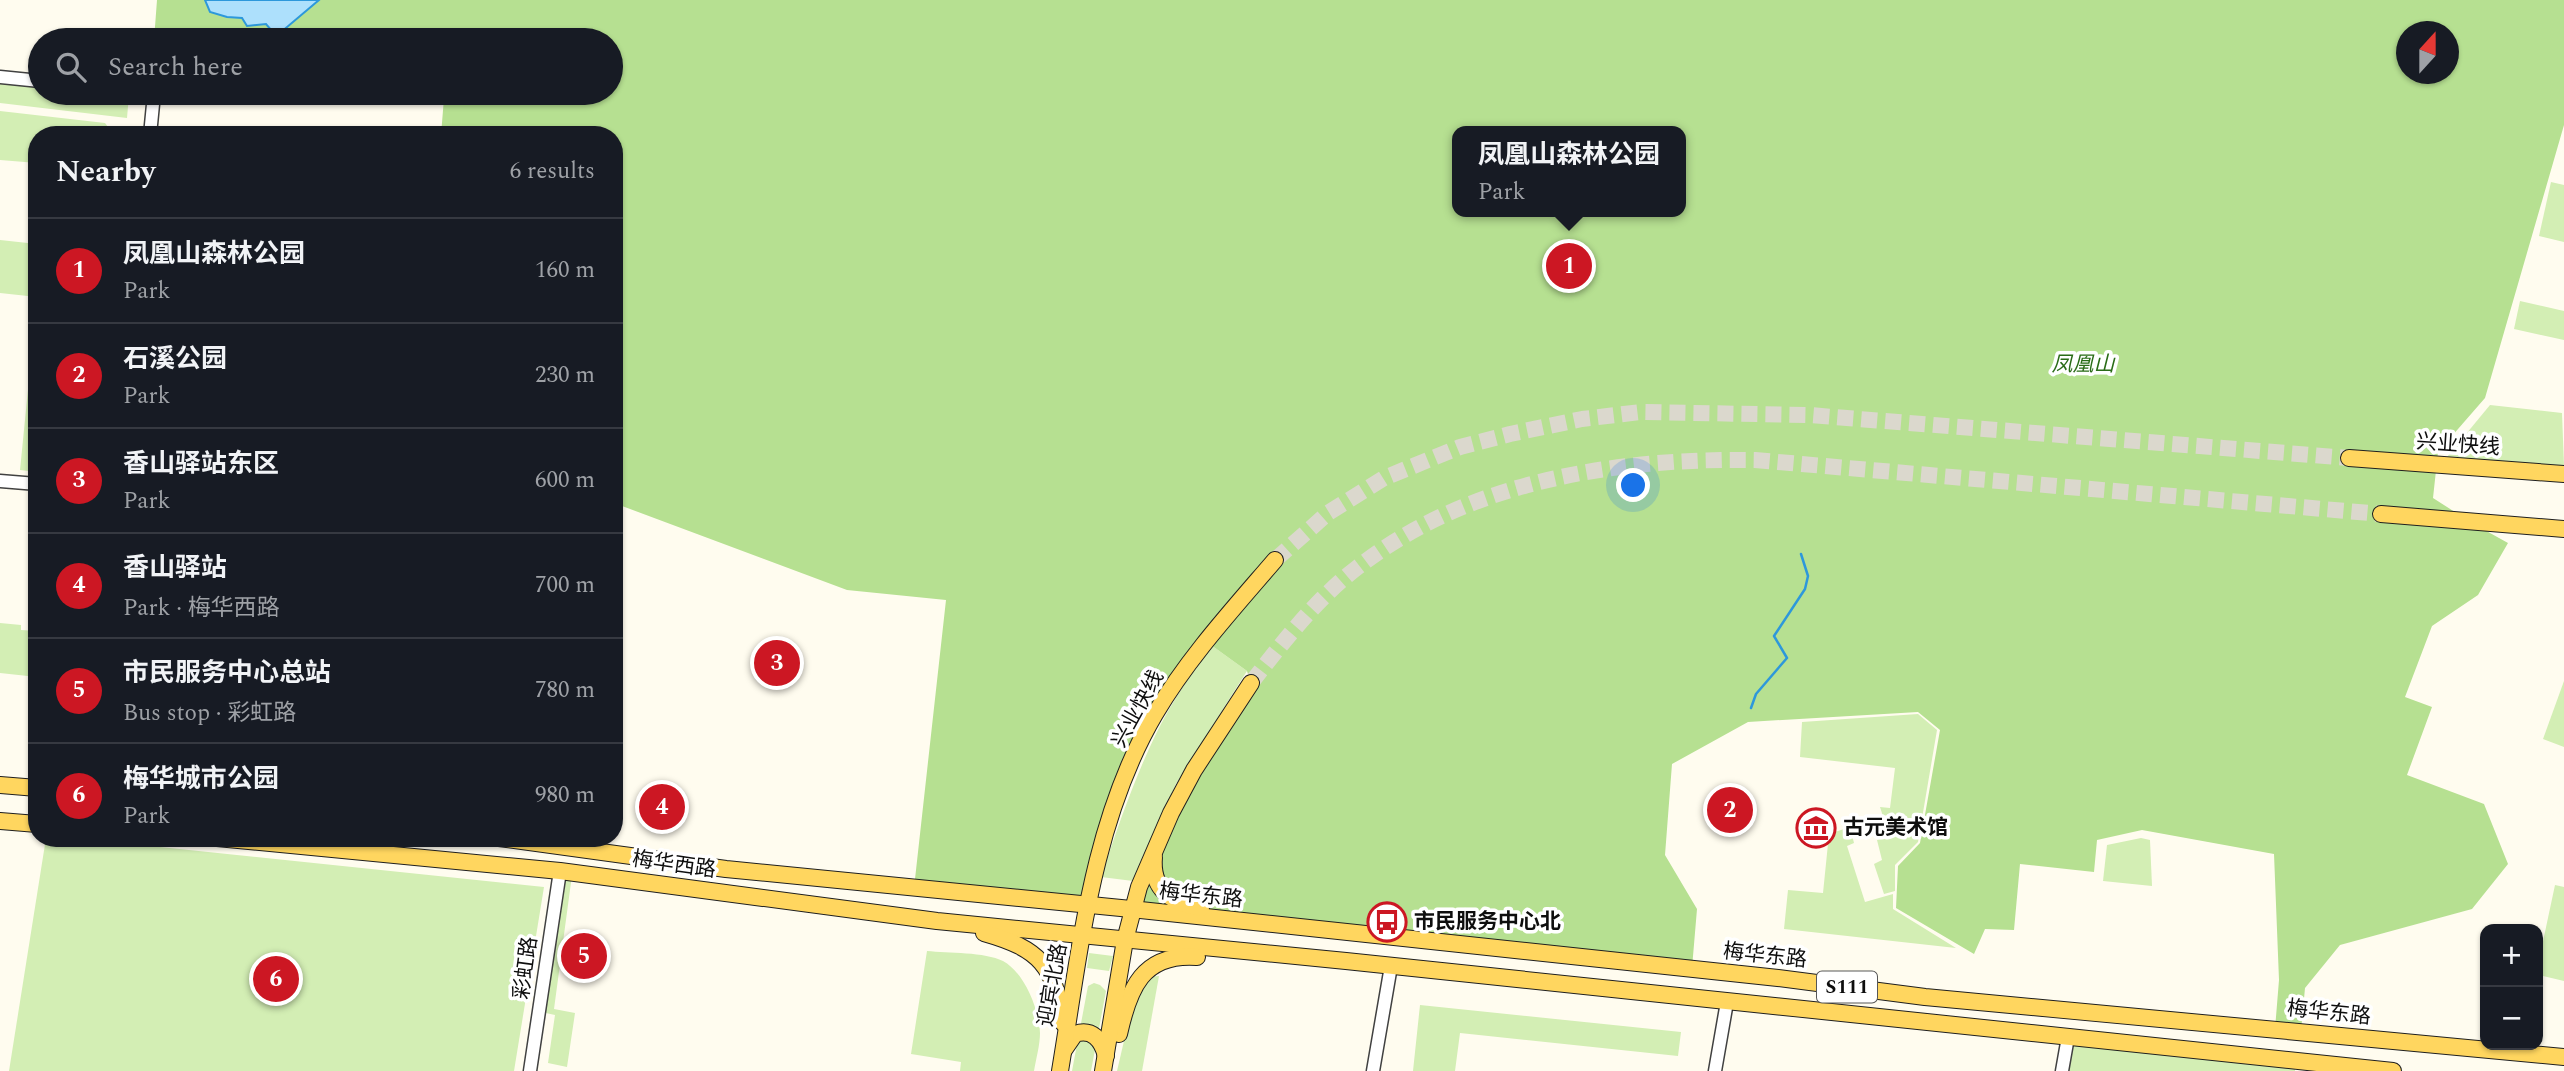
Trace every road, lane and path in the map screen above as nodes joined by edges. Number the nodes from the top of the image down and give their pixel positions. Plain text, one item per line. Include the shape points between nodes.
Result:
1 (0, 77) edge
2 (28, 80) edge
3 (149, 105) edge
4 (150, 126) edge
5 (2349, 458) tunnel mouth
6 (2564, 474) edge
7 (0, 481) edge
8 (28, 483) edge
9 (2381, 514) tunnel mouth
10 (2564, 529) edge
11 (1275, 560) tunnel mouth
12 (1251, 683) tunnel mouth
13 (0, 785) edge
14 (28, 788) edge
15 (0, 821) edge
16 (28, 823) edge
17 (311, 847) edge
18 (565, 847) edge
19 (1155, 850) junction
20 (560, 871) junction
21 (1088, 906) junction
22 (1131, 909) junction
23 (937, 921) junction
24 (1340, 932) junction
25 (1083, 936) junction
26 (1125, 940) junction
27 (1346, 961) junction
28 (1391, 966) junction
29 (1727, 1002) junction
30 (2068, 1037) junction
31 (1064, 1047) junction
32 (2564, 1057) edge
33 (1107, 1066) edge
34 (530, 1071) edge
35 (1060, 1071) edge
36 (1373, 1071) edge
37 (1715, 1071) edge
38 (2062, 1071) edge
39 (2393, 1071) edge

1 - 2 street
3 - 4 street
5 - 6 main road, 兴业快线
7 - 8 street
9 - 10 main road
11 - 21 main road, 兴业快线 via 1203,645 1154,715 1112,814
12 - 19 main road via 1194,770
13 - 14 main road
15 - 16 main road
17 - 20 main road, 梅华西路
18 - 21 main road, 梅华西路 via 726,869
19 - 22 main road
19 - 24 main road via 1156,881 1176,901 1205,909 1289,917
20 - 23 main road, 梅华西路
20 - 34 street, 彩虹路
21 - 22 main road, 梅华东路 / S111
21 - 25 main road, 迎宾北路
22 - 24 main road, 梅华东路 / S111
22 - 26 main road
23 - 25 main road, 梅华西路
23 - 31 main road via 1000,938 1034,954 1058,991
24 - 32 main road, 梅华东路 / S111 via 1925,997
25 - 26 main road, 梅华西路
25 - 31 main road, 迎宾北路
26 - 27 main road, S111
26 - 33 main road
27 - 28 main road, S111
27 - 33 main road via 1298,966 1181,957 1158,963 1132,989
28 - 29 main road, S111
28 - 36 street
29 - 30 main road, S111
29 - 37 street
30 - 38 street
30 - 39 main road, S111
31 - 33 main road via 1084,1031 1100,1041
31 - 35 main road, 迎宾北路

